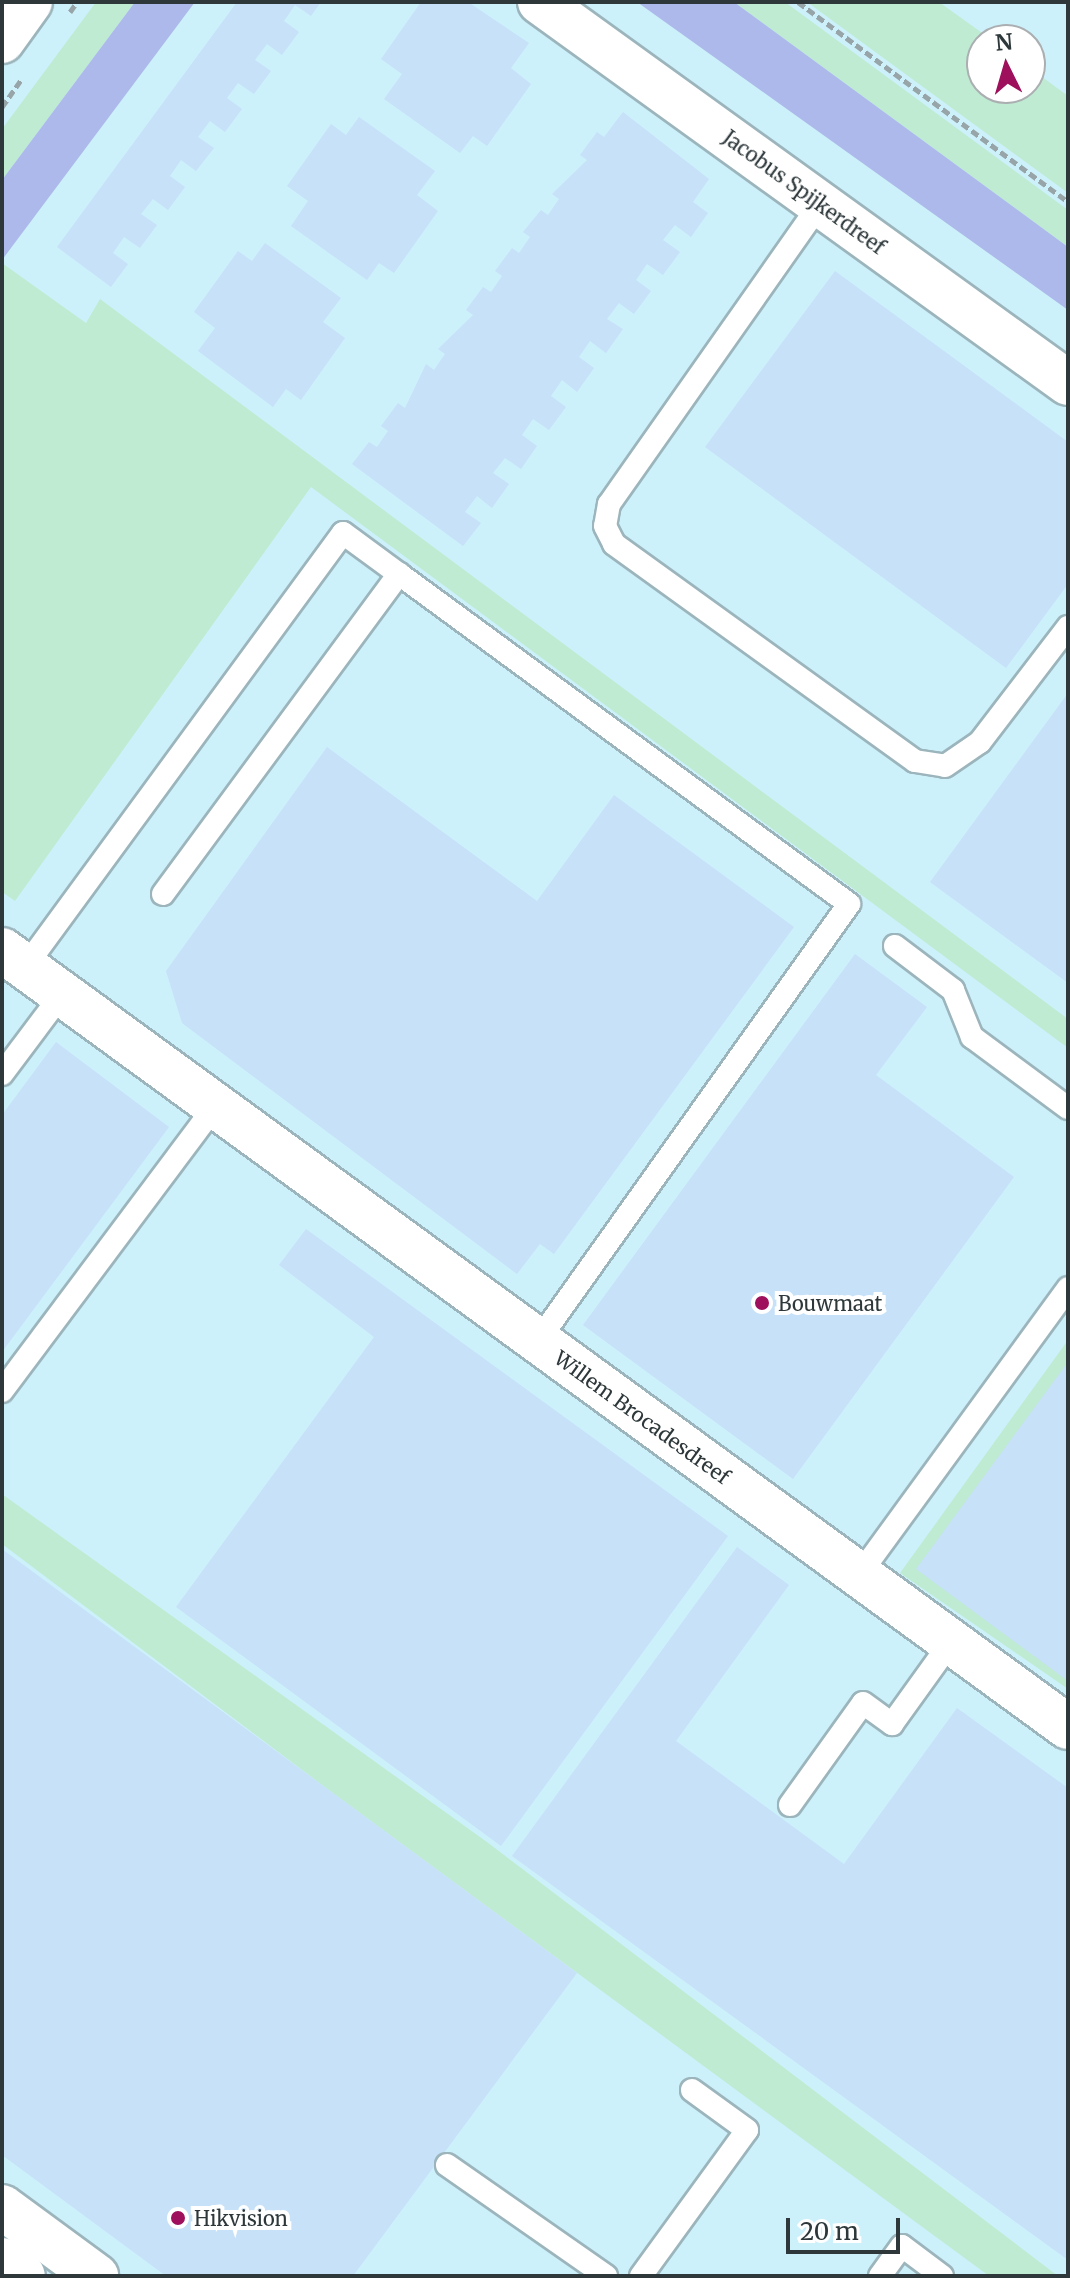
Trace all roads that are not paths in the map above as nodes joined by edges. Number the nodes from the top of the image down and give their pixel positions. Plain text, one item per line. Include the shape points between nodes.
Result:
1 (30, 2) edge
2 (540, 2) edge
3 (2, 41) edge
4 (820, 204) junction
5 (1068, 383) edge
6 (399, 574) junction
7 (1068, 627) edge
8 (163, 894) dead end
9 (895, 946) dead end
10 (8, 957) edge
11 (62, 994) junction
12 (2, 1074) edge
13 (215, 1106) junction
14 (1068, 1108) edge
15 (1068, 1288) edge
16 (538, 1341) junction
17 (2, 1391) edge
18 (859, 1575) junction
19 (951, 1642) junction
20 (1068, 1727) edge
21 (790, 1805) dead end
22 (692, 2090) dead end
23 (447, 2165) dead end
24 (2, 2207) edge
25 (2, 2260) edge
26 (23, 2276) edge
27 (96, 2276) edge
28 (606, 2276) edge
29 (641, 2276) edge
30 (880, 2276) edge
31 (942, 2276) edge

1 - 3 street
2 - 4 street, Jacobus Spijkerdreef
4 - 5 street, Jacobus Spijkerdreef
4 - 7 lane via 609,504 605,526 614,544 915,761 945,766 980,742
6 - 8 lane
6 - 10 lane via 343,533
6 - 16 lane via 849,904
9 - 14 lane via 953,990 972,1037
10 - 11 street, Willem Brocadesdreef
11 - 12 lane
11 - 13 street, Willem Brocadesdreef
13 - 16 street, Willem Brocadesdreef
13 - 17 lane
15 - 18 lane
16 - 18 street, Willem Brocadesdreef
18 - 19 street, Willem Brocadesdreef
19 - 20 street, Willem Brocadesdreef
19 - 21 lane via 892,1724 863,1703
22 - 29 lane via 747,2130
23 - 28 lane
24 - 27 street
25 - 26 street
30 - 31 lane via 902,2246

